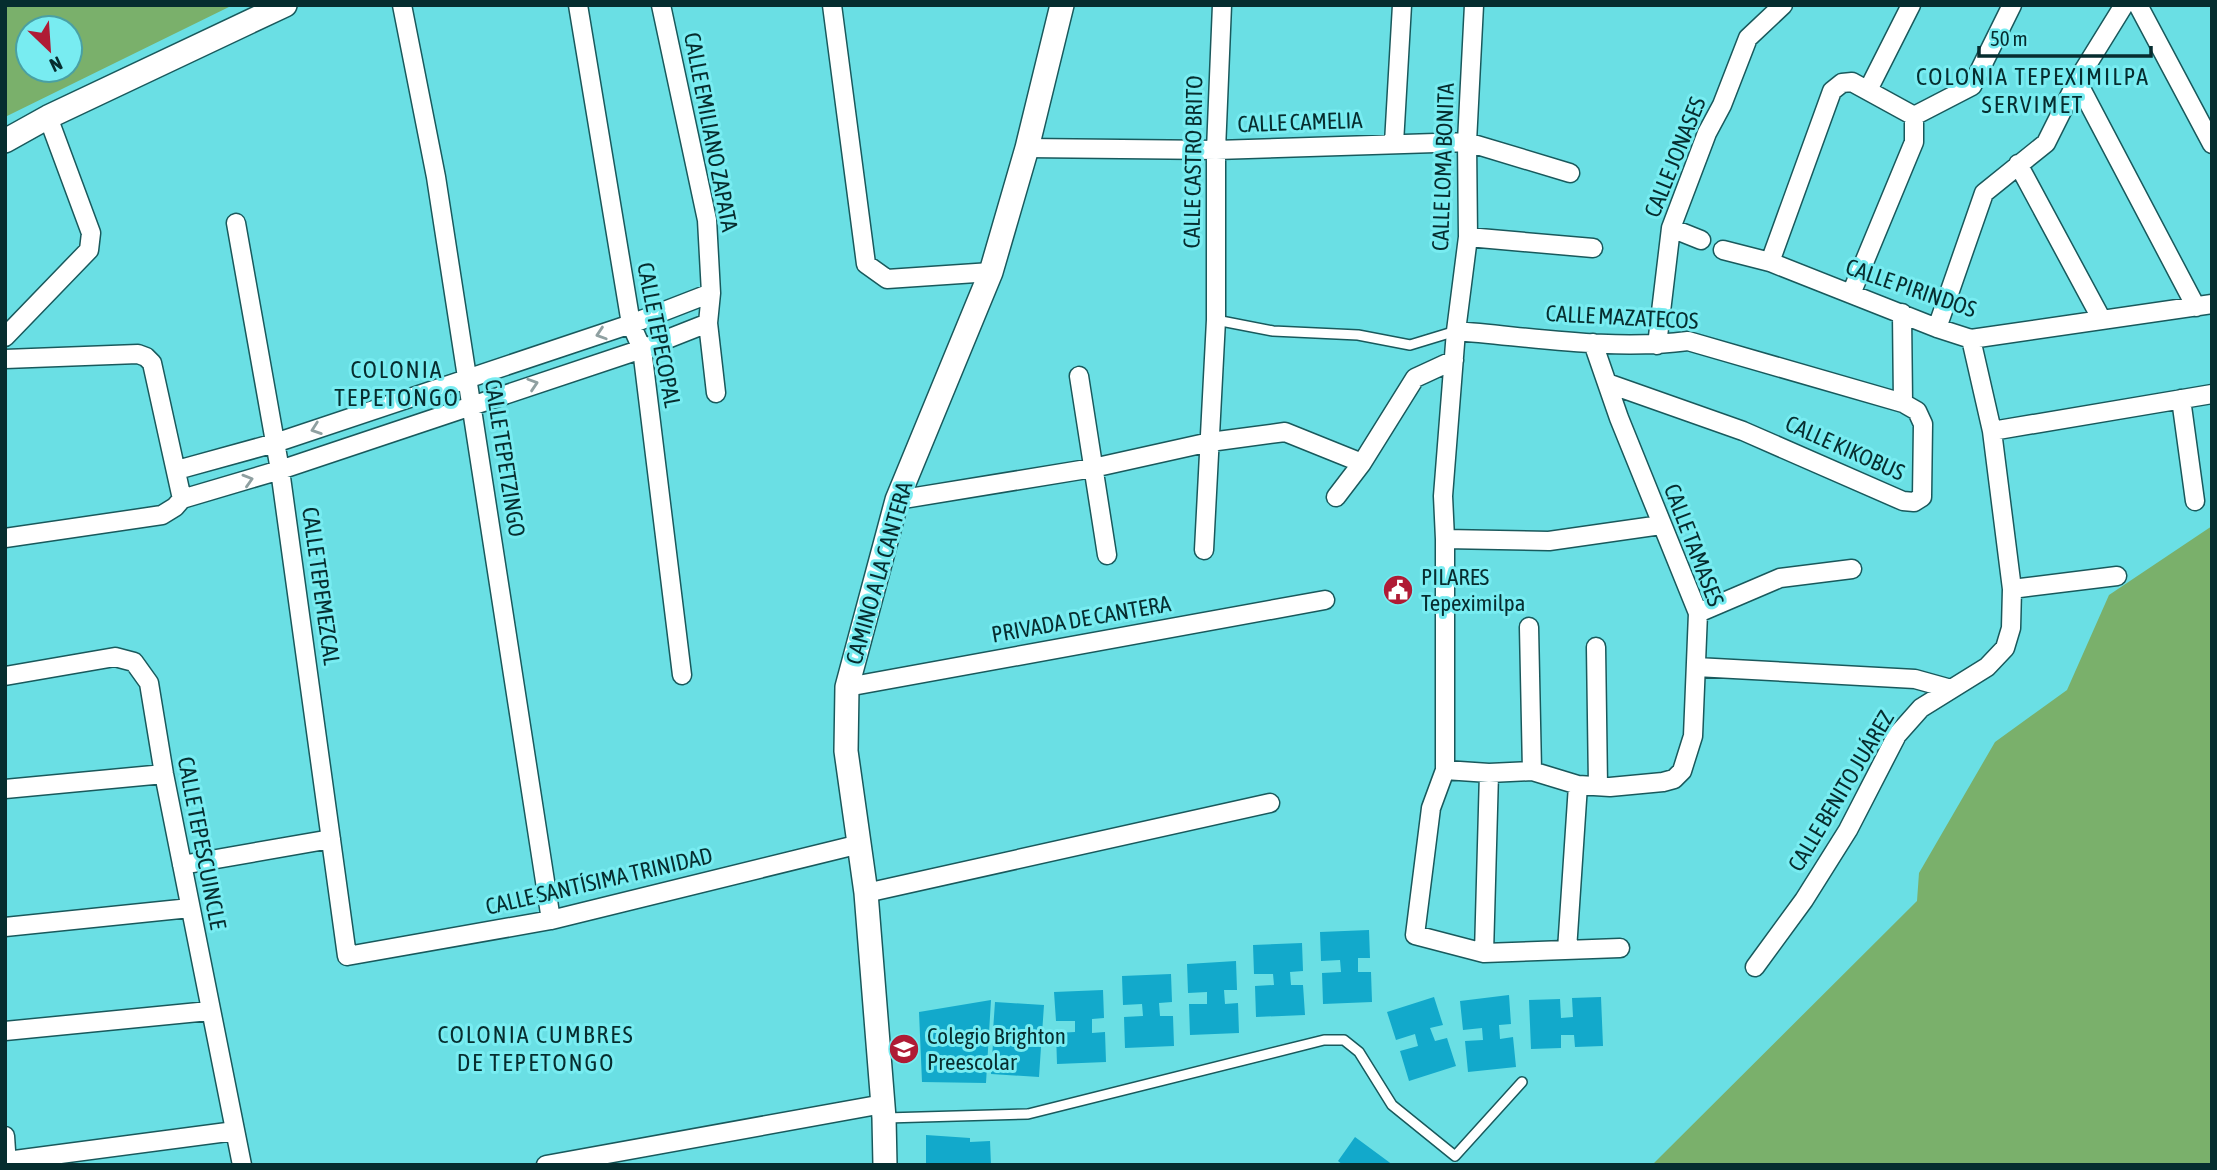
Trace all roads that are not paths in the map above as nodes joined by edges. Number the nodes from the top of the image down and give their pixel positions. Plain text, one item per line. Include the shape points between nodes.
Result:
1 (285, 5) edge
2 (402, 5) edge
3 (578, 5) edge
4 (661, 5) edge
5 (832, 5) edge
6 (1062, 5) edge
7 (1222, 5) edge
8 (1402, 5) edge
9 (1474, 5) edge
10 (1783, 5) edge
11 (1911, 5) edge
12 (2012, 5) edge
13 (2124, 5) edge
14 (2138, 5) edge
15 (2077, 81) junction
16 (1868, 90) junction
17 (1914, 116) junction
18 (48, 117) junction
19 (5, 141) edge
20 (1467, 142) junction
21 (1394, 143) junction
22 (2212, 144) edge
23 (1027, 148) junction
24 (1216, 149) junction
25 (2018, 164) junction
26 (1570, 173) dead end
27 (236, 223) dead end
28 (1671, 228) junction
29 (1468, 237) junction
30 (1701, 240) dead end
31 (1592, 248) dead end
32 (1723, 250) dead end
33 (1770, 261) junction
34 (991, 272) junction
35 (711, 293) junction
36 (1851, 294) junction
37 (2204, 305) edge
38 (1902, 313) junction
39 (1216, 320) junction
40 (2102, 320) junction
41 (708, 323) junction
42 (631, 324) junction
43 (1937, 328) junction
44 (1456, 331) junction
45 (5, 337) edge
46 (1971, 339) junction
47 (1593, 343) junction
48 (1657, 345) junction
49 (642, 349) junction
50 (5, 359) edge
51 (1454, 360) junction
52 (1079, 376) dead end
53 (467, 377) junction
54 (1607, 383) junction
55 (716, 393) dead end
56 (2212, 394) edge
57 (2181, 399) junction
58 (1903, 403) junction
59 (472, 405) junction
60 (1992, 431) junction
61 (1209, 442) junction
62 (275, 443) junction
63 (1362, 463) junction
64 (1093, 468) junction
65 (177, 470) junction
66 (280, 470) junction
67 (1336, 497) dead end
68 (182, 499) junction
69 (897, 500) junction
70 (2195, 501) dead end
71 (1661, 525) junction
72 (5, 538) edge
73 (1445, 539) junction
74 (1204, 550) dead end
75 (1107, 555) dead end
76 (1852, 569) dead end
77 (2117, 576) dead end
78 (2012, 589) junction
79 (1325, 600) dead end
80 (1698, 612) junction
81 (1529, 627) dead end
82 (1596, 647) dead end
83 (1696, 667) junction
84 (682, 675) dead end
85 (5, 676) edge
86 (847, 687) junction
87 (1951, 689) junction
88 (1445, 770) junction
89 (1532, 771) junction
90 (1489, 773) junction
91 (164, 774) junction
92 (1578, 785) junction
93 (1598, 786) junction
94 (5, 789) edge
95 (1270, 803) dead end
96 (331, 839) junction
97 (860, 844) junction
98 (182, 865) junction
99 (866, 893) junction
100 (190, 908) junction
101 (551, 920) junction
102 (5, 927) edge
103 (1620, 948) dead end
104 (1567, 950) junction
105 (1484, 953) junction
106 (347, 956) joint
107 (1755, 967) dead end
108 (209, 1011) junction
109 (5, 1031) edge
110 (1522, 1082) dead end
111 (883, 1111) junction
112 (235, 1131) junction
113 (5, 1136) edge
114 (7, 1163) edge
115 (242, 1165) edge
116 (546, 1165) edge
117 (885, 1165) edge

1 - 18 street
2 - 53 street, CALLE TEPETZINGO via 436,177
3 - 42 street, CALLE TEPECOPAL
4 - 35 street, CALLE EMILIANO ZAPATA via 708,220
5 - 34 street via 866,264 887,279
6 - 23 street, CAMINO A LA CANTERA
7 - 24 street, CALLE CASTRO BRITO
8 - 21 street
9 - 20 street, CALLE LOMA BONITA
10 - 28 street, CALLE JONASES via 1748,38
11 - 16 street
12 - 17 street via 1972,86
13 - 15 street
14 - 22 street
15 - 25 street via 2046,143
15 - 37 street
16 - 17 street
16 - 33 street via 1852,82 1832,91
17 - 36 street via 1914,142
18 - 19 street
18 - 45 street via 91,233 89,250
20 - 21 street, CALLE CAMELIA
20 - 26 street, CALLE CAMELIA
20 - 29 street, CALLE LOMA BONITA
21 - 24 street, CALLE CAMELIA
23 - 24 street, CALLE CAMELIA
23 - 34 street, CAMINO A LA CANTERA
24 - 39 street, CALLE CASTRO BRITO
25 - 40 street
25 - 43 street via 1984,193
27 - 62 street, CALLE TEPEMEZCAL
28 - 30 street
28 - 48 street, CALLE JONASES
29 - 31 street
29 - 44 street, CALLE LOMA BONITA
32 - 33 street, CALLE PIRINDOS
33 - 36 street, CALLE PIRINDOS
34 - 69 street, CAMINO A LA CANTERA
35 - 41 street, CALLE EMILIANO ZAPATA
35 - 42 street
36 - 38 street, CALLE PIRINDOS
37 - 40 street, CALLE PIRINDOS
38 - 43 street, CALLE PIRINDOS
38 - 58 street
39 - 44 lane via 1273,331 1358,335 1410,345
39 - 61 street, CALLE CASTRO BRITO
40 - 46 street, CALLE PIRINDOS
41 - 49 street
41 - 55 street, CALLE EMILIANO ZAPATA
42 - 49 street, CALLE TEPECOPAL
42 -> 53 street
43 - 46 street, CALLE PIRINDOS
44 - 47 street, CALLE MAZATECOS
44 - 51 street, CALLE LOMA BONITA
46 - 60 street, CALLE BENITO JUÁREZ
47 - 48 street, CALLE MAZATECOS
47 - 54 street, CALLE TAMASES
48 - 58 street, CALLE MAZATECOS via 1688,341
59 -> 49 street
49 - 84 street, CALLE TEPECOPAL
50 - 65 street via 146,357 152,363
51 - 63 street via 1415,378
51 - 73 street, CALLE LOMA BONITA via 1443,496
52 - 64 street
53 - 59 street, CALLE TEPETZINGO
53 -> 62 street
54 - 58 street, CALLE KIKOBUS via 1743,430 1914,502 1922,497 1923,424 1917,411
54 - 71 street, CALLE TAMASES
56 - 57 street
57 - 60 street
57 - 70 street
59 - 66 street
59 - 101 street, CALLE TEPETZINGO
60 - 78 street, CALLE BENITO JUÁREZ
61 - 63 street via 1285,432
61 - 64 street
61 - 74 street, CALLE CASTRO BRITO
62 - 65 street
62 - 66 street, CALLE TEPEMEZCAL
63 - 67 street
64 - 69 street
64 - 75 street
65 - 68 street
68 -> 66 street
66 - 96 street, CALLE TEPEMEZCAL
68 - 72 street via 162,515
69 - 86 street, CAMINO A LA CANTERA
71 - 73 street via 1549,541
71 - 80 street, CALLE TAMASES
73 - 88 street, CALLE LOMA BONITA
76 - 80 street via 1780,579
77 - 78 street
78 - 87 street, CALLE BENITO JUÁREZ via 2011,628 2005,648 1987,667
79 - 86 street, PRIVADA DE CANTERA
80 - 83 street, CALLE TAMASES
81 - 89 street
82 - 93 street
83 - 87 street via 1915,679
83 - 93 street, CALLE TAMASES via 1693,736 1682,771 1663,782
85 - 91 street, CALLE TEPESCUINCLE via 115,657 134,662 149,683
86 - 97 street, CAMINO A LA CANTERA via 846,751
87 - 107 street, CALLE BENITO JUÁREZ via 1921,708 1897,735 1848,830
88 - 90 street
88 - 105 street via 1431,808 1415,934
89 - 90 street
89 - 92 street
90 - 105 street
91 - 94 street
91 - 98 street, CALLE TEPESCUINCLE
92 - 93 street
92 - 104 street
95 - 99 street
96 - 98 street
96 - 106 street, CALLE TEPEMEZCAL
97 - 99 street, CAMINO A LA CANTERA
97 - 101 street, CALLE SANTÍSIMA TRINIDAD
98 - 100 street, CALLE TEPESCUINCLE
99 - 111 street, CAMINO A LA CANTERA
100 - 102 street
100 - 108 street, CALLE TEPESCUINCLE
101 - 106 street, CALLE SANTÍSIMA TRINIDAD
103 - 104 street
104 - 105 street
108 - 109 street
108 - 112 street, CALLE TEPESCUINCLE
110 - 111 lane via 1455,1156 1392,1105 1359,1052 1344,1041 1324,1040 1028,1114 925,1118
111 - 116 street
111 - 117 street, CAMINO A LA CANTERA
112 - 114 street
112 - 115 street, CALLE TEPESCUINCLE
113 - 114 street

